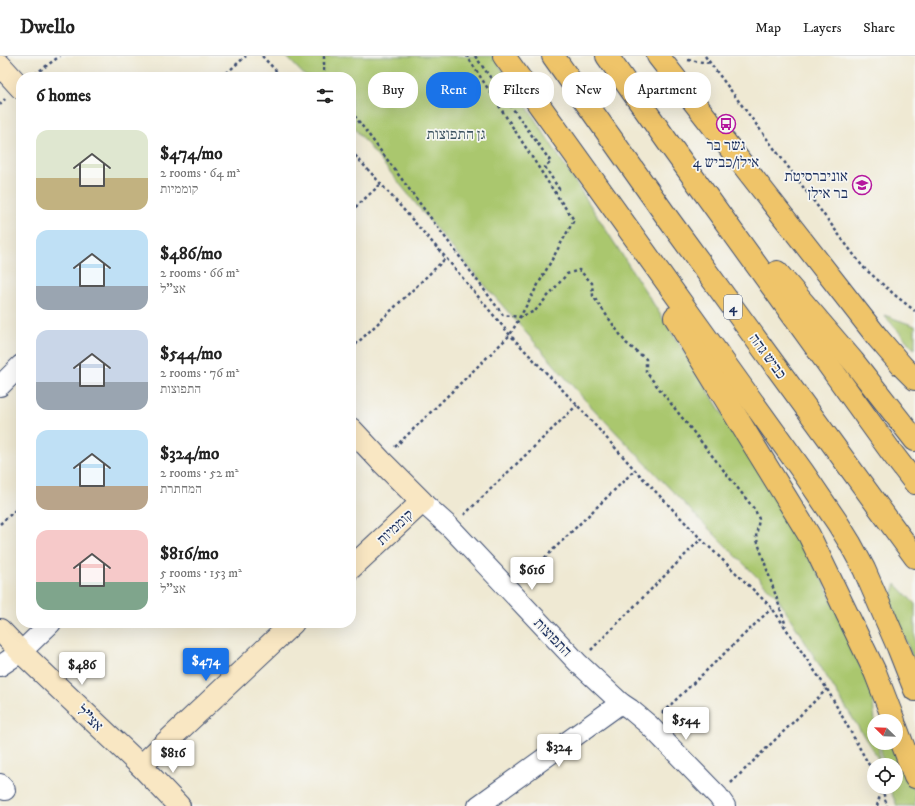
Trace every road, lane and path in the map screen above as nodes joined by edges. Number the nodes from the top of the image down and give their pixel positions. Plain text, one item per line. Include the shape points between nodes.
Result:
1 (60, 56) edge
2 (246, 56) edge
3 (262, 56) edge
4 (324, 56) edge
5 (467, 56) edge
6 (474, 56) edge
7 (504, 56) edge
8 (553, 56) edge
9 (607, 56) edge
10 (658, 56) edge
11 (705, 56) edge
12 (469, 59) junction
13 (686, 60) dead end
14 (711, 63) junction
15 (0, 65) edge
16 (39, 72) edge
17 (228, 72) edge
18 (277, 72) edge
19 (324, 72) edge
20 (16, 83) edge
21 (356, 119) edge
22 (667, 141) junction
23 (356, 156) edge
24 (584, 169) junction
25 (381, 184) junction
26 (555, 192) junction
27 (356, 206) edge
28 (446, 258) junction
29 (915, 311) edge
30 (520, 317) junction
31 (510, 335) junction
32 (878, 338) junction
33 (356, 344) edge
34 (915, 364) edge
35 (16, 370) edge
36 (915, 379) edge
37 (0, 386) edge
38 (577, 405) junction
39 (356, 434) edge
40 (915, 440) edge
41 (381, 461) junction
42 (635, 470) junction
43 (915, 483) edge
44 (422, 502) junction
45 (16, 510) edge
46 (0, 524) edge
47 (451, 528) junction
48 (701, 539) junction
49 (915, 557) edge
50 (356, 563) edge
51 (510, 592) junction
52 (772, 608) junction
53 (46, 628) edge
54 (288, 628) edge
55 (0, 630) edge
56 (787, 630) junction
57 (21, 652) junction
58 (578, 663) junction
59 (0, 666) edge
60 (827, 689) junction
61 (915, 690) edge
62 (621, 703) junction
63 (891, 714) edge
64 (649, 725) junction
65 (903, 745) edge
66 (867, 761) edge
67 (141, 766) junction
68 (915, 777) edge
69 (880, 794) edge
70 (884, 794) edge
71 (722, 801) edge
72 (179, 806) edge
73 (478, 806) edge
74 (877, 806) edge
75 (887, 806) edge

1 - 16 path
2 - 17 path
3 - 18 path
4 - 19 path
5 - 12 path
6 - 12 path
6 - 26 path via 551,162 545,167 559,189
7 - 24 highway
8 - 49 highway, כביש גהה / 4 via 669,220
9 - 22 highway
10 - 32 highway
11 - 14 path
12 - 26 path
13 - 14 path
14 - 29 path via 863,267
15 - 20 street
21 - 30 path via 503,315
22 - 40 highway via 853,361
22 - 43 highway
23 - 25 path
24 - 61 highway via 837,522 864,569
24 - 63 highway via 808,535 875,672
25 - 27 path
25 - 28 path
26 - 30 path via 574,220
28 - 31 path
28 - 33 path
30 - 31 path
30 - 56 path via 535,311 567,274 579,270 592,283 593,296 626,343 646,359 646,372 755,510 758,520 756,538
31 - 38 path
31 - 41 path
32 - 34 highway
32 - 36 highway
35 - 37 street
38 - 42 path
38 - 47 path
39 - 41 street, התפוצות
41 - 44 street, התפוצות
42 - 48 path
42 - 51 path
44 - 47 street, התפוצות
44 - 50 street, קוממיות
45 - 46 path
47 - 51 street, התפוצות
48 - 52 path
48 - 58 path
51 - 58 street, התפוצות
52 - 56 path
52 - 64 path
53 - 57 street
54 - 67 street
55 - 57 street, אצ"ל
56 - 60 path
57 - 59 street
57 - 67 street, אצ"ל
58 - 62 street, התפוצות
60 - 66 path
60 - 71 path
62 - 64 street, התפוצות
62 - 73 street
64 - 71 street, התפוצות
65 - 68 highway
67 - 72 street, אצ"ל
69 - 74 path
70 - 75 path

